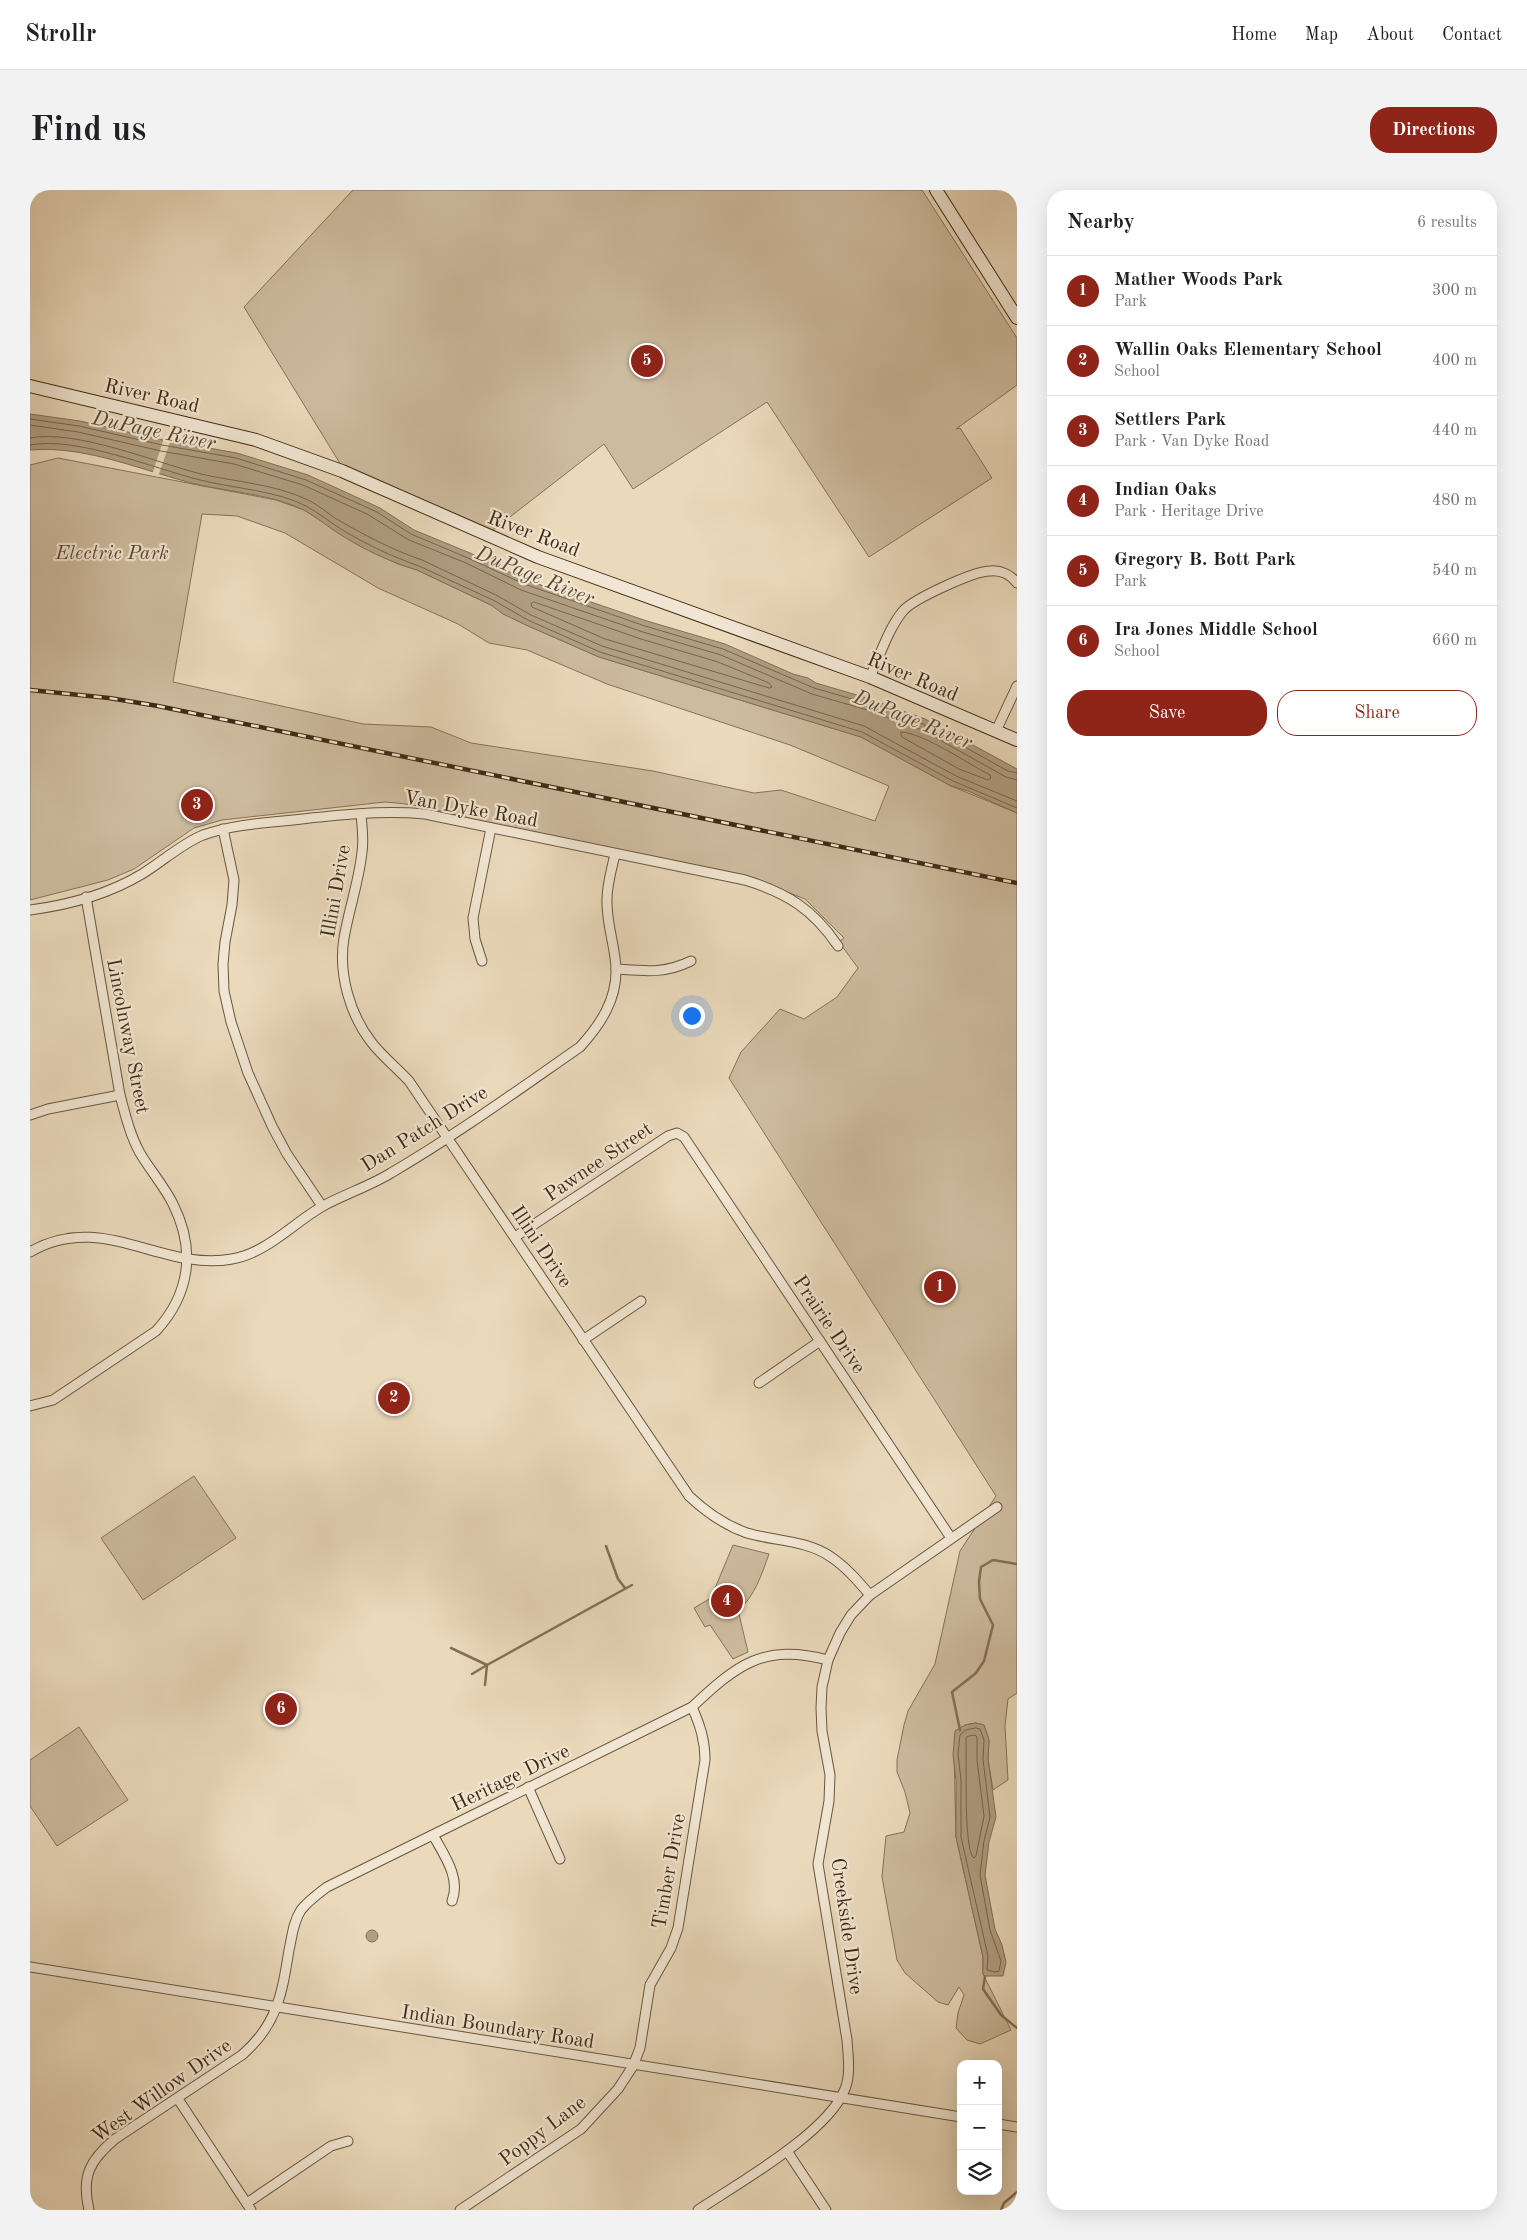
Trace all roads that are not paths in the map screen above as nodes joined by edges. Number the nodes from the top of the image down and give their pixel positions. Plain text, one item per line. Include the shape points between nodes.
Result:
1 (936, 190) edge
2 (1015, 309) edge
3 (30, 386) edge
4 (1017, 583) edge
5 (870, 677) junction
6 (1017, 686) edge
7 (996, 731) junction
8 (1017, 740) edge
9 (361, 814) junction
10 (491, 828) junction
11 (223, 829) junction
12 (615, 854) junction
13 (86, 897) junction
14 (30, 910) edge
15 (838, 946) dead end
16 (482, 961) dead end
17 (691, 962) dead end
18 (616, 969) junction
19 (120, 1095) junction
20 (30, 1115) edge
21 (677, 1133) joint
22 (448, 1137) junction
23 (322, 1206) junction
24 (515, 1237) junction
25 (30, 1252) edge
26 (187, 1258) junction
27 (641, 1301) dead end
28 (583, 1340) junction
29 (820, 1341) junction
30 (759, 1383) dead end
31 (30, 1406) edge
32 (997, 1507) dead end
33 (951, 1538) junction
34 (870, 1595) junction
35 (828, 1660) junction
36 (692, 1707) junction
37 (528, 1787) junction
38 (434, 1834) junction
39 (560, 1859) dead end
40 (452, 1901) dead end
41 (30, 1967) edge
42 (276, 2007) junction
43 (633, 2066) junction
44 (178, 2099) junction
45 (840, 2099) junction
46 (957, 2116) edge
47 (1002, 2125) edge
48 (1017, 2127) edge
49 (348, 2141) dead end
50 (787, 2151) junction
51 (249, 2207) edge
52 (89, 2210) edge
53 (460, 2210) edge
54 (698, 2210) edge
55 (826, 2210) edge

1 - 2 street
3 - 5 street, River Road via 256,440 342,471 538,557
4 - 5 street via 1004,572 990,570 918,599 903,610
5 - 7 street, River Road
6 - 7 street
7 - 8 street, River Road
9 - 10 street, Van Dyke Road via 425,814
9 - 11 street, Van Dyke Road
9 - 22 street, Illini Drive via 362,852 342,959 351,1005 373,1044 409,1081
10 - 12 street, Van Dyke Road
10 - 16 street via 473,918
11 - 13 street, Van Dyke Road via 202,836 124,883
11 - 23 street via 234,880 223,964 224,991 231,1022 248,1073 272,1126
12 - 15 street, Van Dyke Road via 766,887 803,907 824,925
12 - 18 street, Dan Patch Drive via 607,900
13 - 14 street, Van Dyke Road
13 - 19 street, Lincolnway Street
17 - 18 street via 656,972
18 - 22 street, Dan Patch Drive via 608,1009 595,1031 580,1047
19 - 20 street
19 - 26 street, Lincolnway Street via 139,1152 180,1220
21 - 24 street, Pawnee Street
21 - 29 street, Prairie Drive via 684,1137
22 - 23 street, Dan Patch Drive via 390,1174
22 - 24 street, Illini Drive
23 - 26 street, Dan Patch Drive via 255,1252 233,1259
24 - 28 street, Illini Drive
25 - 26 street, Dan Patch Drive via 56,1240 98,1236
26 - 31 street, Lincolnway Street via 186,1278 180,1295 156,1331 53,1400
27 - 28 street
28 - 34 street, Illini Drive via 689,1496 724,1523 747,1533 808,1546 830,1557 852,1574
29 - 30 street
29 - 33 street, Prairie Drive
32 - 33 street, Creekside Drive
33 - 34 street, Creekside Drive
34 - 35 street, Creekside Drive via 851,1615
35 - 36 street, Heritage Drive via 796,1654 768,1656 727,1675
35 - 45 street, Creekside Drive via 821,1708 830,1776 829,1801 818,1864 847,2040 847,2080
36 - 37 street, Heritage Drive
36 - 43 street, Timber Drive via 702,1730 705,1760 678,1928 672,1948 650,1985 640,2048
37 - 38 street, Heritage Drive
37 - 39 street
38 - 40 street via 455,1879 456,1893
38 - 42 street, Heritage Drive via 327,1887 301,1910 294,1925 282,1992
41 - 42 street, Indian Boundary Road
42 - 43 street, Indian Boundary Road
42 - 44 street, West Willow Drive via 258,2041
43 - 45 street, Indian Boundary Road
43 - 53 street, Poppy Lane via 618,2089 581,2128
44 - 51 street
44 - 52 street, West Willow Drive via 101,2151 90,2165 86,2180
45 - 46 street, Indian Boundary Road
45 - 50 street via 812,2131
47 - 48 street
49 - 51 street via 332,2146
50 - 54 street
50 - 55 street

